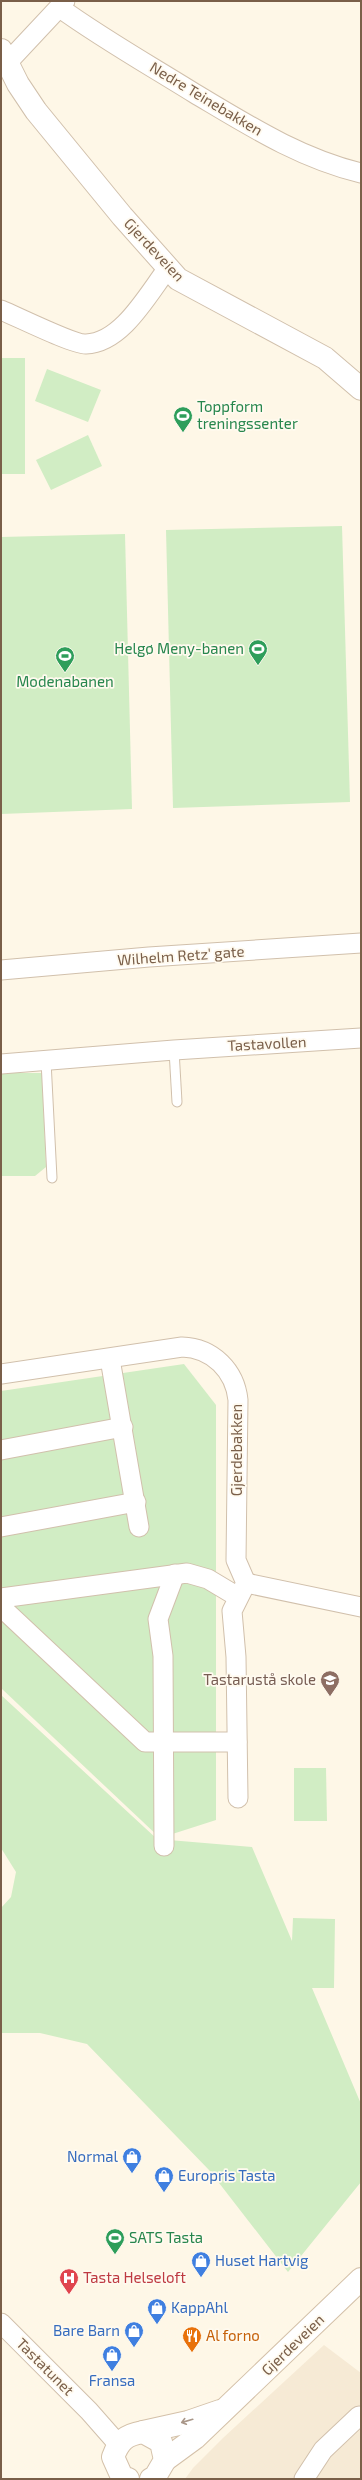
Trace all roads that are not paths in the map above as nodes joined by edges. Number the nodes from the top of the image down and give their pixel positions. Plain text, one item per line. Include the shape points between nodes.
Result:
1 (63, 4) edge
2 (4, 57) edge
3 (361, 173) edge
4 (168, 268) junction
5 (1, 310) edge
6 (361, 389) edge
7 (361, 943) edge
8 (1, 970) edge
9 (361, 1038) edge
10 (174, 1050) junction
11 (46, 1061) junction
12 (1, 1064) edge
13 (177, 1102) dead end
14 (52, 1178) dead end
15 (110, 1359) junction
16 (1, 1374) edge
17 (123, 1427) junction
18 (1, 1450) edge
19 (136, 1502) junction
20 (1, 1527) edge
21 (140, 1527) dead end
22 (175, 1574) junction
23 (242, 1590) junction
24 (1, 1598) edge
25 (1, 1607) edge
26 (361, 1607) edge
27 (163, 1742) junction
28 (237, 1742) junction
29 (238, 1798) dead end
30 (164, 1846) dead end
31 (361, 2279) edge
32 (1, 2323) edge
33 (224, 2409) junction
34 (359, 2416) dead end
35 (126, 2442) junction
36 (157, 2474) edge
37 (108, 2479) edge
38 (128, 2479) edge
39 (304, 2479) edge

1 - 2 street
1 - 3 street, Nedre Teinebakken via 107,40 287,147 322,162
2 - 4 street, Gjerdeveien via 36,111
4 - 5 street via 123,327 105,340 85,345
4 - 6 street, Gjerdeveien via 189,286 325,358
7 - 8 street, Wilhelm Retz' gate
9 - 10 street, Tastavollen
10 - 11 street, Tastavollen
10 - 13 lane
11 - 12 street, Tastavollen
11 - 14 lane
15 - 16 street, Gjerdebakken
15 - 17 street
15 - 23 street, Gjerdebakken via 190,1347 210,1354 229,1373 238,1400 236,1560
17 - 18 street
17 - 19 street
19 - 20 street
19 - 21 street
22 - 23 street via 197,1575
22 - 24 street
22 - 27 street via 158,1619 163,1656
23 - 26 street
23 - 28 street via 232,1611 236,1657
25 - 27 street via 145,1742
27 - 28 street
27 - 30 street
28 - 29 street
31 - 33 street, Gjerdeveien
32 - 35 street, Tastatunet via 89,2411
33 -> 35 street, Gjerdeveien
33 - 36 street, Gjerdeveien
34 - 39 street via 323,2450
35 - 36 street via 161,2442
35 - 37 street
35 - 38 street via 122,2477

